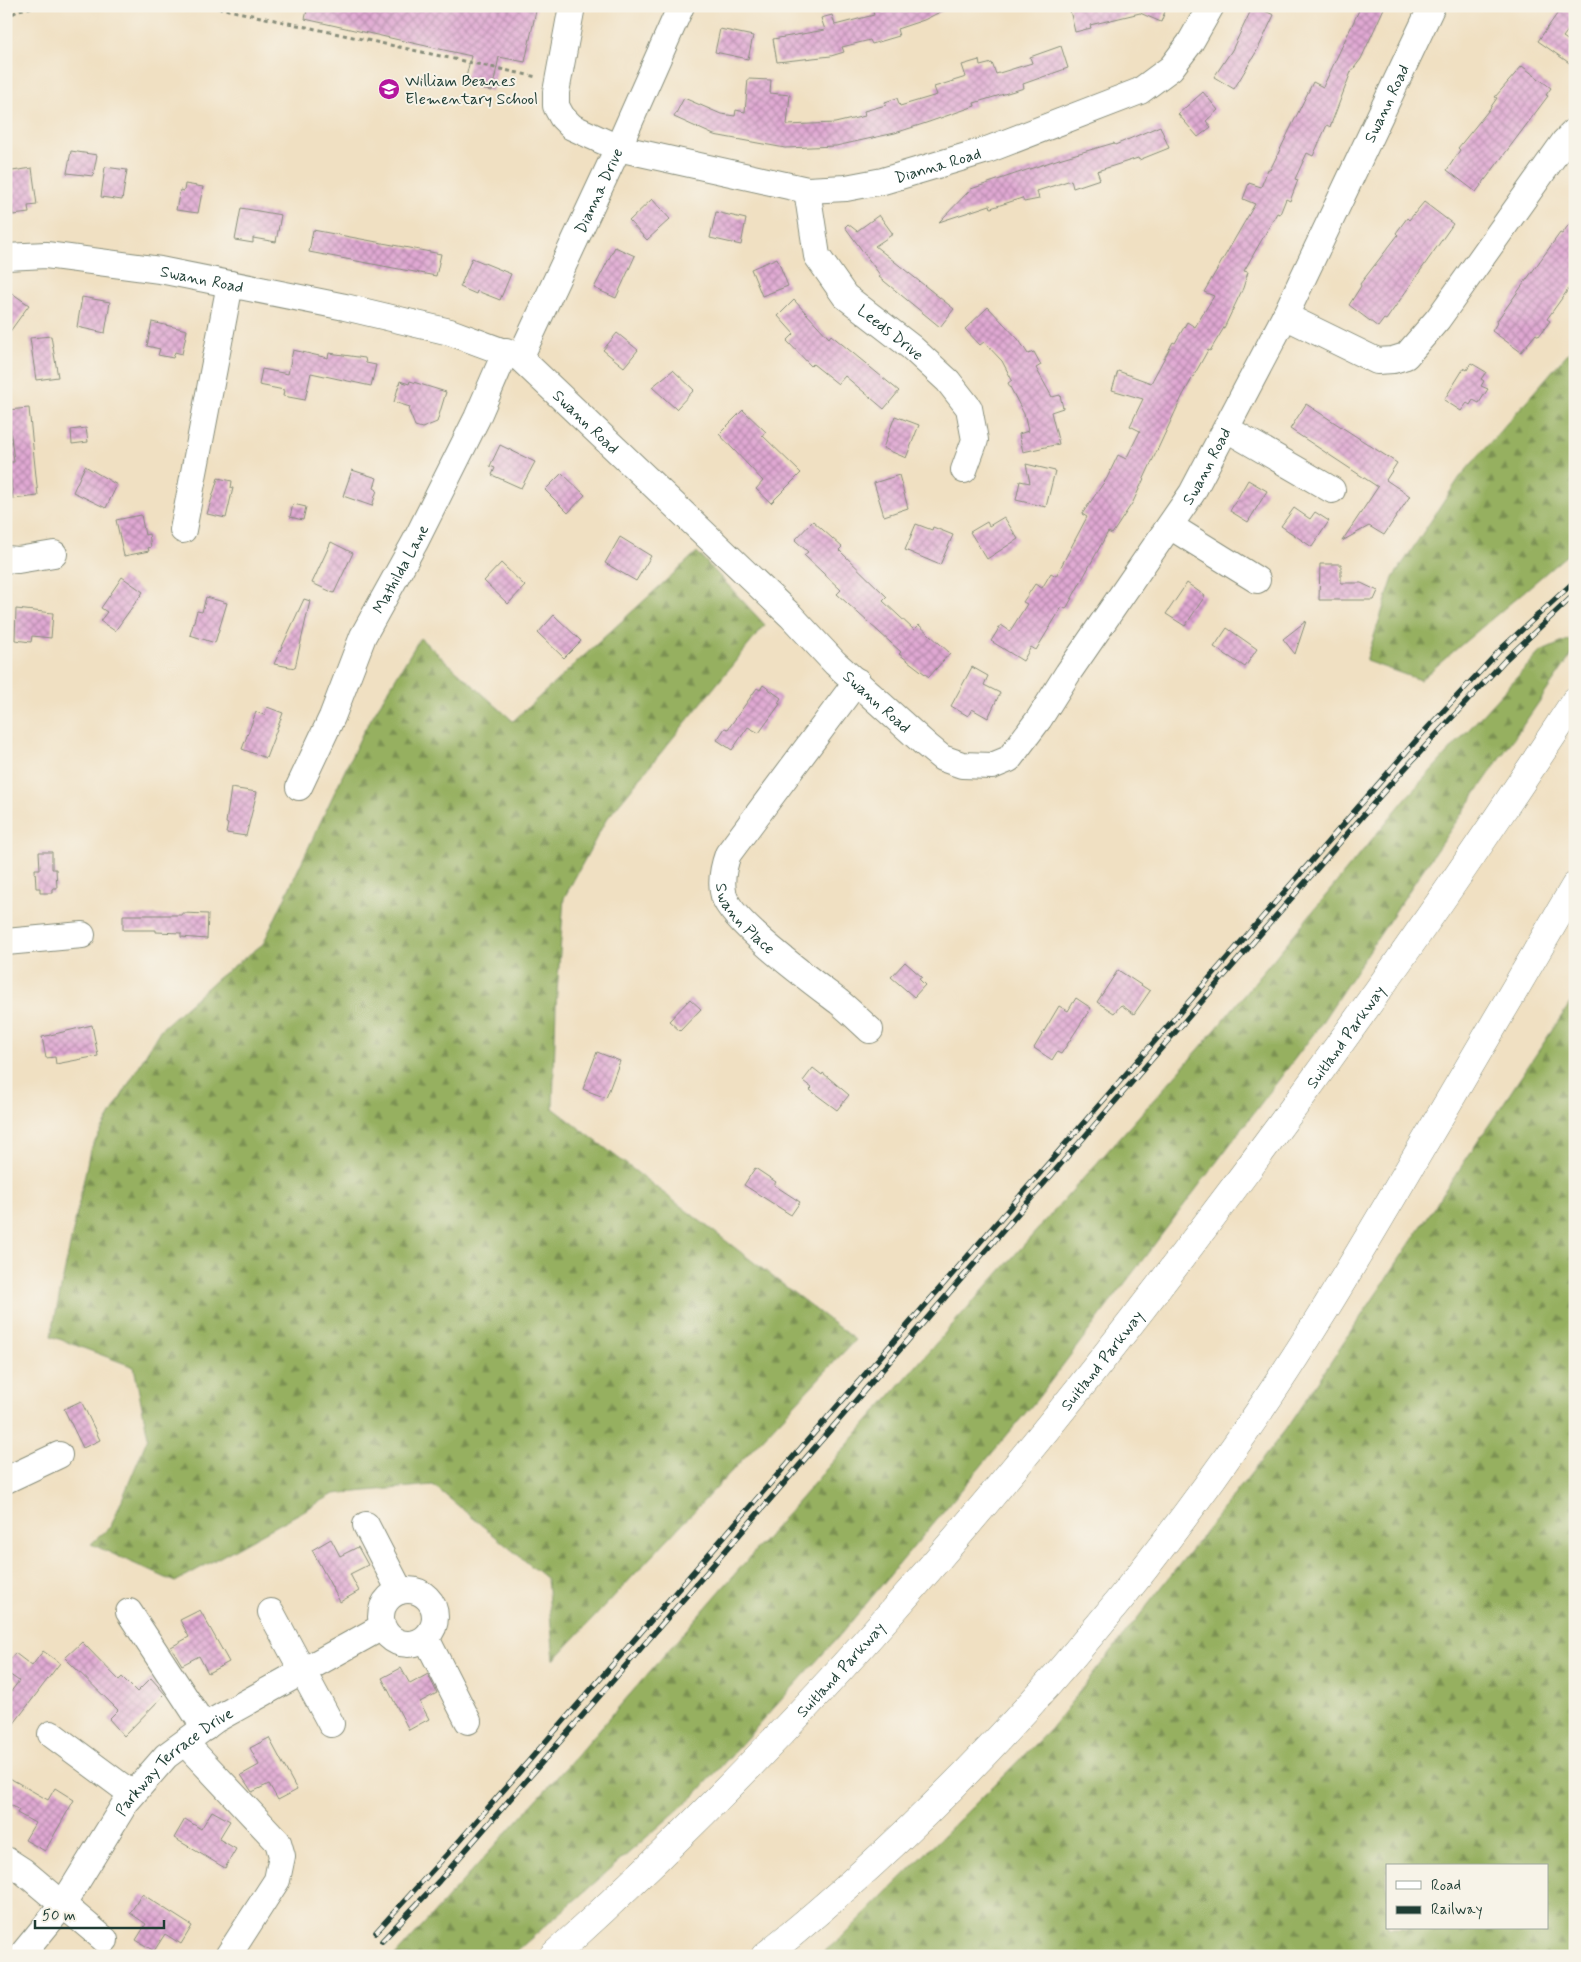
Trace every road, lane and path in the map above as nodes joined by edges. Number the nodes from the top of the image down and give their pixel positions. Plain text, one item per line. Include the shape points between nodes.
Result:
1 (38, 6) edge
2 (210, 6) edge
3 (572, 6) edge
4 (1212, 6) edge
5 (1432, 6) edge
6 (678, 14) edge
7 (6, 18) edge
8 (557, 82) junction
9 (1575, 131) edge
10 (618, 148) junction
11 (806, 190) junction
12 (6, 256) edge
13 (230, 284) junction
14 (1285, 316) junction
15 (513, 354) junction
16 (1228, 429) junction
17 (964, 470) dead end
18 (1332, 490) dead end
19 (1170, 526) junction
20 (183, 530) dead end
21 (54, 554) dead end
22 (6, 559) edge
23 (1257, 580) dead end
24 (857, 681) junction
25 (1575, 701) edge
26 (299, 787) dead end
27 (1575, 886) edge
28 (82, 935) dead end
29 (6, 942) edge
30 (870, 1030) dead end
31 (59, 1455) dead end
32 (6, 1480) edge
33 (366, 1525) dead end
34 (400, 1591) junction
35 (129, 1612) dead end
36 (271, 1612) dead end
37 (382, 1627) junction
38 (426, 1638) junction
39 (303, 1671) junction
40 (468, 1721) dead end
41 (331, 1724) dead end
42 (51, 1734) dead end
43 (195, 1735) junction
44 (132, 1794) junction
45 (6, 1860) edge
46 (62, 1906) junction
47 (105, 1940) dead end
48 (21, 1956) edge
49 (228, 1956) edge
50 (553, 1956) edge
51 (765, 1956) edge

1 - 7 path via 19,10
2 - 8 path
3 - 8 street, Dianna Road
4 - 11 street, Dianna Road via 1171,68 1140,91 987,150 883,181 846,188
5 - 14 street, Swann Road
6 - 10 street, Dianna Drive
8 - 10 street, Dianna Road via 556,106 562,117 572,127
9 - 14 street via 1438,319 1406,356 1377,361
10 - 11 street, Dianna Road
10 - 15 street, Dianna Drive
11 - 17 street, Leeds Drive via 817,256 845,296 911,347 948,381 969,408 976,440
12 - 13 street, Swann Road via 46,255 96,261
13 - 15 street, Swann Road via 450,332
13 - 20 street
14 - 16 street, Swann Road
15 - 24 street, Swann Road
15 - 26 street, Mathilda Lane via 363,636 332,716
16 - 18 street
16 - 19 street, Swann Road
19 - 23 street
19 - 24 street, Swann Road via 1039,719 1009,759 1000,764 962,765 942,758
21 - 22 street
24 - 30 street, Swann Place via 728,854 722,881 725,897 736,914 778,954
25 - 50 highway, Suitland Parkway via 1421,930 1315,1078 1155,1293 1012,1473 876,1632 770,1746
27 - 51 highway via 1319,1320 1246,1431 1170,1536 1080,1648 980,1757 843,1889
28 - 29 street
31 - 32 street
33 - 34 street
34 - 37 street via 386,1601 381,1611
34 - 38 street via 417,1591 433,1606 433,1629
35 - 43 street
36 - 39 street
37 - 38 street via 394,1641 404,1645 416,1644
37 - 39 street, Parkway Terrace Drive
38 - 40 street
39 - 41 street
39 - 43 street, Parkway Terrace Drive
42 - 44 street
43 - 44 street, Parkway Terrace Drive via 166,1756
43 - 49 street via 278,1842 282,1856 277,1880
44 - 46 street, Parkway Terrace Drive
45 - 46 street
46 - 47 street
46 - 48 street, Parkway Terrace Drive

